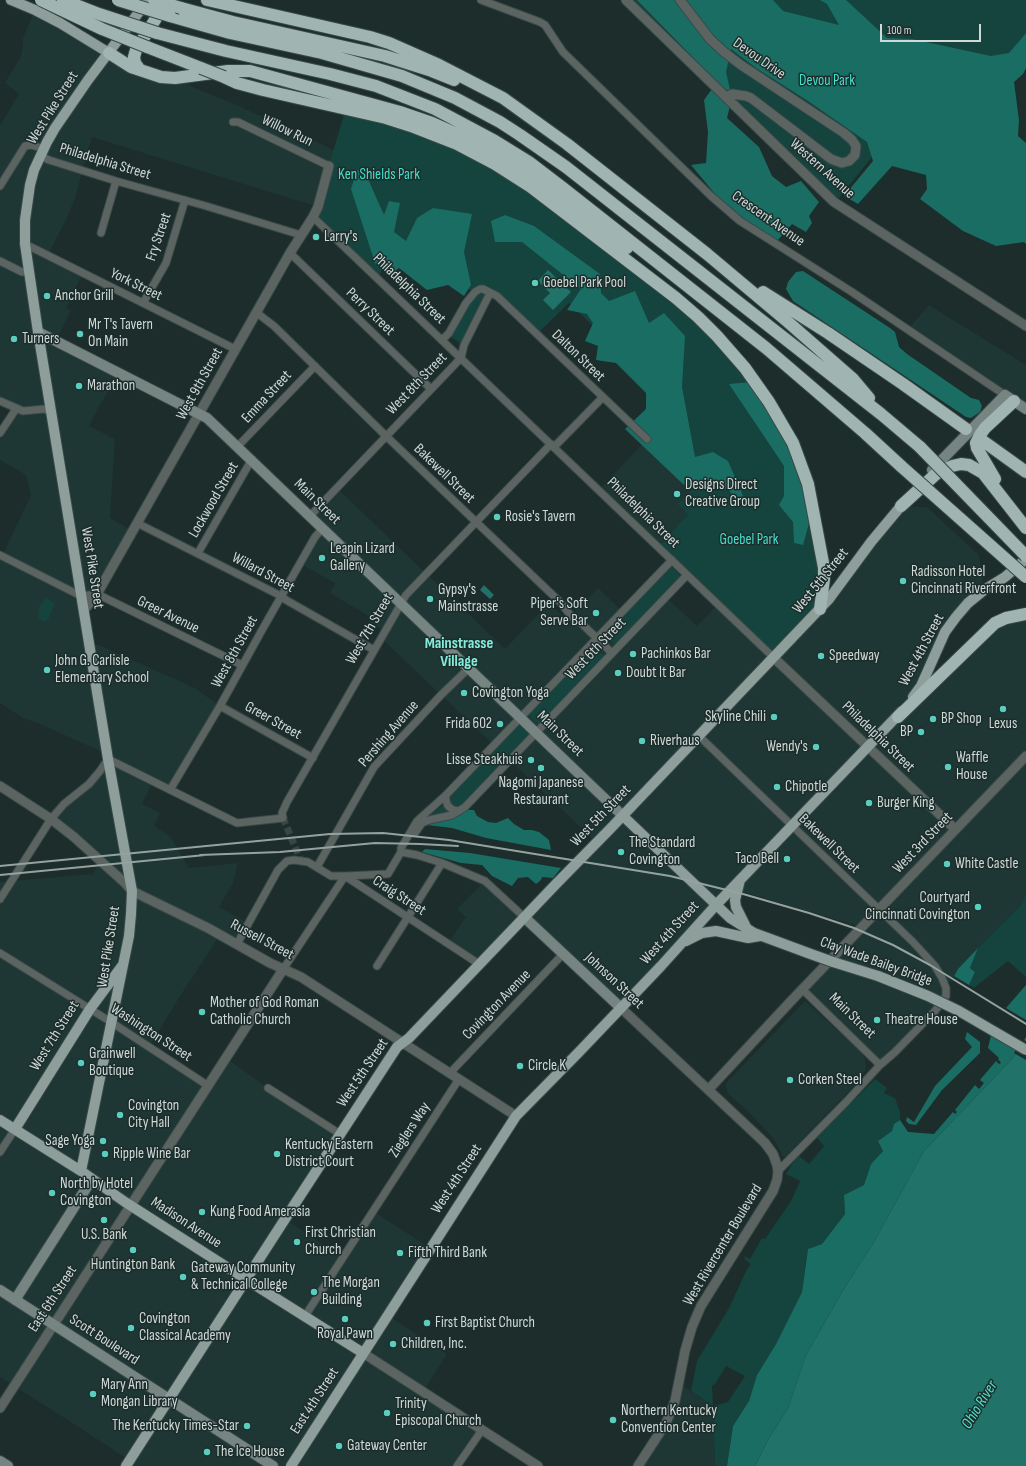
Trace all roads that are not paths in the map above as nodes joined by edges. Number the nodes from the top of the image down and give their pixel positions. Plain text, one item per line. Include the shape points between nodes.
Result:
1 (11, 0) edge
2 (41, 0) edge
3 (63, 0) edge
4 (118, 0) edge
5 (148, 0) edge
6 (154, 0) edge
7 (168, 0) edge
8 (207, 0) edge
9 (481, 0) edge
10 (626, 0) edge
11 (680, 0) edge
12 (108, 53) junction
13 (140, 70) junction
14 (726, 97) junction
15 (371, 109) junction
16 (534, 120) junction
17 (232, 122) dead end
18 (42, 152) junction
19 (329, 166) joint
20 (116, 181) junction
21 (0, 186) edge
22 (185, 200) junction
23 (313, 217) junction
24 (102, 234) dead end
25 (301, 235) junction
26 (25, 244) junction
27 (290, 253) junction
28 (707, 254) junction
29 (0, 261) edge
30 (29, 271) junction
31 (679, 279) junction
32 (490, 292) junction
33 (144, 303) junction
34 (257, 313) junction
35 (1026, 326) edge
36 (38, 332) junction
37 (442, 340) junction
38 (235, 349) junction
39 (460, 358) junction
40 (315, 366) junction
41 (431, 389) junction
42 (603, 397) junction
43 (1009, 398) junction
44 (0, 401) edge
45 (16, 409) junction
46 (1026, 409) edge
47 (52, 412) junction
48 (200, 413) junction
49 (880, 414) junction
50 (966, 429) dead end
51 (0, 433) edge
52 (386, 436) junction
53 (647, 440) dead end
54 (984, 441) dead end
55 (238, 446) junction
56 (552, 446) junction
57 (252, 459) junction
58 (1023, 471) edge
59 (901, 506) junction
60 (310, 516) junction
61 (1017, 516) junction
62 (137, 523) junction
63 (476, 523) junction
64 (323, 528) junction
65 (1026, 528) edge
66 (198, 553) junction
67 (0, 555) edge
68 (1026, 557) edge
69 (672, 560) junction
70 (687, 575) junction
71 (1026, 577) edge
72 (97, 594) junction
73 (81, 596) junction
74 (281, 596) junction
75 (402, 603) junction
76 (820, 609) junction
77 (84, 610) junction
78 (1025, 614) edge
79 (597, 638) junction
80 (374, 650) junction
81 (612, 653) junction
82 (773, 657) junction
83 (242, 665) junction
84 (468, 668) junction
85 (220, 706) junction
86 (898, 716) junction
87 (520, 717) junction
88 (536, 732) junction
89 (699, 736) junction
90 (868, 747) junction
91 (1026, 756) edge
92 (108, 758) junction
93 (313, 758) junction
94 (0, 786) edge
95 (170, 790) junction
96 (446, 795) junction
97 (459, 811) junction
98 (623, 816) junction
99 (51, 819) junction
100 (792, 826) junction
101 (955, 830) junction
102 (401, 852) junction
103 (442, 863) junction
104 (317, 867) junction
105 (345, 876) junction
106 (740, 880) junction
107 (132, 891) junction
108 (0, 899) edge
109 (716, 905) junction
110 (878, 909) junction
111 (524, 917) junction
112 (408, 918) junction
113 (747, 930) junction
114 (760, 936) junction
115 (237, 944) junction
116 (679, 945) junction
117 (0, 953) edge
118 (563, 954) junction
119 (124, 962) junction
120 (479, 964) junction
121 (377, 966) dead end
122 (284, 968) junction
123 (802, 989) junction
124 (621, 1008) junction
125 (90, 1009) junction
126 (111, 1022) junction
127 (402, 1042) junction
128 (1026, 1050) edge
129 (880, 1064) junction
130 (450, 1073) junction
131 (459, 1079) junction
132 (207, 1085) junction
133 (268, 1088) dead end
134 (709, 1089) junction
135 (516, 1116) junction
136 (0, 1120) edge
137 (15, 1129) junction
138 (340, 1134) junction
139 (0, 1152) edge
140 (81, 1171) junction
141 (778, 1171) junction
142 (92, 1179) junction
143 (131, 1206) junction
144 (246, 1280) junction
145 (0, 1290) edge
146 (15, 1300) junction
147 (305, 1316) junction
148 (53, 1325) junction
149 (364, 1353) junction
150 (169, 1400) junction
151 (0, 1408) edge
152 (482, 1430) junction
153 (0, 1461) edge
154 (8, 1466) edge
155 (126, 1466) edge
156 (273, 1466) edge
157 (291, 1466) edge
158 (457, 1466) edge
159 (538, 1466) edge
160 (638, 1466) edge

1 - 12 main road via 54,20
2 - 15 highway, bridge via 102,29 237,83 323,104
3 - 31 highway, bridge via 157,33 376,86 435,109 495,141 534,167
4 - 49 highway, bridge via 230,33 402,76 478,110 520,134 566,167
5 - 12 main road, West Pike Street
6 - 16 highway, bridge via 232,22 386,56 448,78
7 - 13 highway via 136,50 135,63
8 - 16 highway via 389,43 465,77 503,98
9 - 43 street, Crescent Avenue via 545,25 563,52 740,222 852,292
10 - 14 street, Western Avenue
11 - 14 street, Devou Drive via 724,52 844,133 856,146 855,155 849,161 832,159 751,98 732,94
12 - 13 highway
12 - 18 main road, West Pike Street via 55,128
13 - 15 highway via 161,77 175,78 228,71 250,72 324,91
14 - 35 street, Western Avenue via 834,202
15 - 31 highway via 432,123 492,152 524,172 638,257
15 - 76 highway via 457,144 531,187 676,298 729,348 770,402 793,443 808,484 824,568
16 - 28 highway
17 - 19 street, Willow Run via 238,122
18 - 20 street, Philadelphia Street via 49,160
18 - 21 street, Philadelphia Street via 31,145 25,146
18 - 26 main road, West Pike Street via 27,201
19 - 23 street, West 9th Street
20 - 22 street, Philadelphia Street
20 - 24 street
22 - 25 street, Philadelphia Street
22 - 33 street, Fry Street via 166,263
23 - 25 street, West 9th Street
23 - 37 street, Philadelphia Street
25 - 27 street, West 9th Street
26 - 30 main road, West Pike Street
26 - 33 street, York Street
27 - 34 street, West 9th Street
27 - 41 street, Perry Street
28 - 49 highway via 853,379
28 - 50 highway via 904,384
29 - 30 street via 22,272
30 - 36 main road, West Pike Street
31 - 71 highway, bridge via 766,348 865,433
32 - 37 street via 483,289 475,292
32 - 39 street
32 - 42 street, Dalton Street
33 - 38 street, York Street
34 - 38 street, West 9th Street
34 - 40 street, Bakewell Street
36 - 47 main road, West Pike Street
36 - 48 main road, Main Street
37 - 39 street, Philadelphia Street
38 - 48 street, West 9th Street
39 - 41 street, West 8th Street
39 - 56 street, Philadelphia Street
40 - 52 street, Bakewell Street
40 - 55 street, Emma Street
41 - 52 street, West 8th Street
42 - 53 street, Dalton Street
42 - 56 street, West 7th Street
43 - 46 main road, Crescent Avenue
43 - 59 main road, West 5th Street via 924,479
43 - 61 highway via 976,443
44 - 45 street
45 - 47 street via 23,411 44,408
45 - 51 street
47 - 73 main road, West Pike Street
48 - 55 main road, Main Street
48 - 62 street, West 9th Street
49 - 68 highway, bridge via 920,446
52 - 60 street, West 8th Street
52 - 63 street, Bakewell Street
54 - 58 highway
55 - 57 main road, Main Street
56 - 63 street, West 7th Street
56 - 69 street, Philadelphia Street
57 - 60 main road, Main Street
57 - 66 street, Lockwood Street
59 - 61 highway via 936,474 961,464 969,465 983,473
59 - 76 main road, West 5th Street
60 - 64 main road, Main Street
61 - 65 highway
62 - 66 street, Willard Street
62 - 72 street, West 9th Street
63 - 75 street, West 7th Street via 406,595
63 - 79 street, Bakewell Street via 560,602 575,620
64 - 74 street, West 8th Street via 315,537
64 - 75 main road, Main Street
66 - 74 street, Willard Street
67 - 73 street
68 - 86 main road, West 4th Street via 1005,578 968,603 956,617 945,632 921,686
69 - 70 street, Philadelphia Street
69 - 79 street, West 6th Street
70 - 81 street, West 6th Street
70 - 82 street, Philadelphia Street
72 - 73 street
72 - 77 street, West 9th Street
72 - 83 street, Greer Avenue
73 - 77 main road, West Pike Street
74 - 80 street, Willard Street
74 - 83 street, West 8th Street
75 - 80 street, West 7th Street
75 - 84 main road, Main Street
76 - 82 main road, West 5th Street
77 - 92 main road, West Pike Street
78 - 86 highway via 995,623
79 - 81 street, Bakewell Street
79 - 87 street, West 6th Street
80 - 93 street, West 7th Street
81 - 88 street, West 6th Street
82 - 89 main road, West 5th Street
82 - 90 street, Philadelphia Street
83 - 85 street, West 8th Street
84 - 87 main road, Main Street
84 - 104 street, Pershing Avenue via 374,767
85 - 93 street, Greer Street
85 - 95 street, West 8th Street
86 - 90 main road, West 4th Street
87 - 88 main road, Main Street
87 - 96 street, West 6th Street
88 - 97 street, West 6th Street
88 - 98 main road, Main Street
89 - 98 main road, West 5th Street
89 - 100 street, Bakewell Street
90 - 100 main road, West 4th Street
90 - 101 street, Philadelphia Street
91 - 101 street, West 3rd Street
92 - 95 street
92 - 99 street via 89,784 64,804
92 - 107 main road, West Pike Street
93 - 95 street, West 7th Street via 287,802 282,813 283,818 237,823
94 - 99 street, Russell Street
96 - 97 street via 448,806
96 - 102 street, West 6th Street via 415,823
97 - 102 street, West 6th Street via 448,817 422,823
98 - 109 main road, Main Street
98 - 111 main road, West 5th Street
99 - 107 street, Russell Street
99 - 108 street
100 - 106 main road, West 4th Street
100 - 110 street, Bakewell Street
101 - 110 street, West 3rd Street
102 - 103 street, Johnson Street
102 - 105 street, West 6th Street via 388,874
103 - 111 street, Johnson Street via 485,881
103 - 112 street
104 - 105 street, Craig Street via 331,876
104 - 115 street, Craig Street via 301,861 281,865
105 - 112 street, Craig Street
105 - 122 street
106 - 109 main road, West 4th Street
106 - 113 main road via 735,900
107 - 115 street, Russell Street
107 - 119 main road, West Pike Street via 132,914
109 - 113 main road, Clay Wade Bailey Bridge
109 - 116 main road, West 4th Street
110 - 123 street, West 3rd Street
110 - 129 street, Bakewell Street via 935,966 946,988 946,996 935,1011
111 - 118 main road, Johnson Street
111 - 120 main road, West 5th Street
112 - 120 street, Craig Street
112 - 121 street
113 - 114 main road, Clay Wade Bailey Bridge
114 - 116 main road via 748,938 716,931 702,933
114 - 128 main road, Clay Wade Bailey Bridge, bridge via 878,976 928,996
115 - 122 street, Russell Street
116 - 124 main road, West 4th Street
117 - 125 street, Washington Street
118 - 124 main road, Johnson Street
118 - 130 street, Covington Avenue
119 - 125 main road, West 7th Street
119 - 126 main road, West Pike Street
120 - 127 main road, West 5th Street via 409,1038
122 - 127 street, Russell Street
122 - 132 street
123 - 129 street, Main Street
123 - 134 street, West 3rd Street
124 - 134 street, Johnson Street
124 - 135 main road, West 4th Street
125 - 126 street, Washington Street
125 - 137 main road, West 7th Street
126 - 132 street, Washington Street
126 - 140 main road, West Pike Street
127 - 130 street, Russell Street
127 - 138 main road, West 5th Street
129 - 141 street via 848,1101
130 - 131 street, Russell Street
131 - 135 street, Russell Street
131 - 147 street, Zieglers Way
132 - 143 street
133 - 138 street
134 - 141 street, Johnson Street via 765,1143 773,1154
135 - 149 main road, West 4th Street
136 - 137 main road, Madison Avenue
137 - 139 street
137 - 140 main road, Madison Avenue
138 - 144 main road, West 5th Street
140 - 142 main road, Madison Avenue
141 - 160 street, West Rivercenter Boulevard via 773,1191 701,1306 685,1351 675,1401 666,1423
142 - 143 main road, Madison Avenue
142 - 146 main road
143 - 144 main road, Madison Avenue
143 - 148 street, East 6th Street
144 - 147 main road, Madison Avenue
144 - 150 main road, West 5th Street
145 - 146 main road, Scott Boulevard
146 - 148 main road, Scott Boulevard
147 - 149 main road, Madison Avenue
148 - 150 main road, Scott Boulevard
148 - 151 street, East 6th Street
149 - 152 street, Madison Avenue
149 - 157 main road, East 4th Street
150 - 155 main road, West 5th Street
150 - 156 main road, Scott Boulevard
152 - 158 street
152 - 159 street, Madison Avenue
153 - 154 main road

